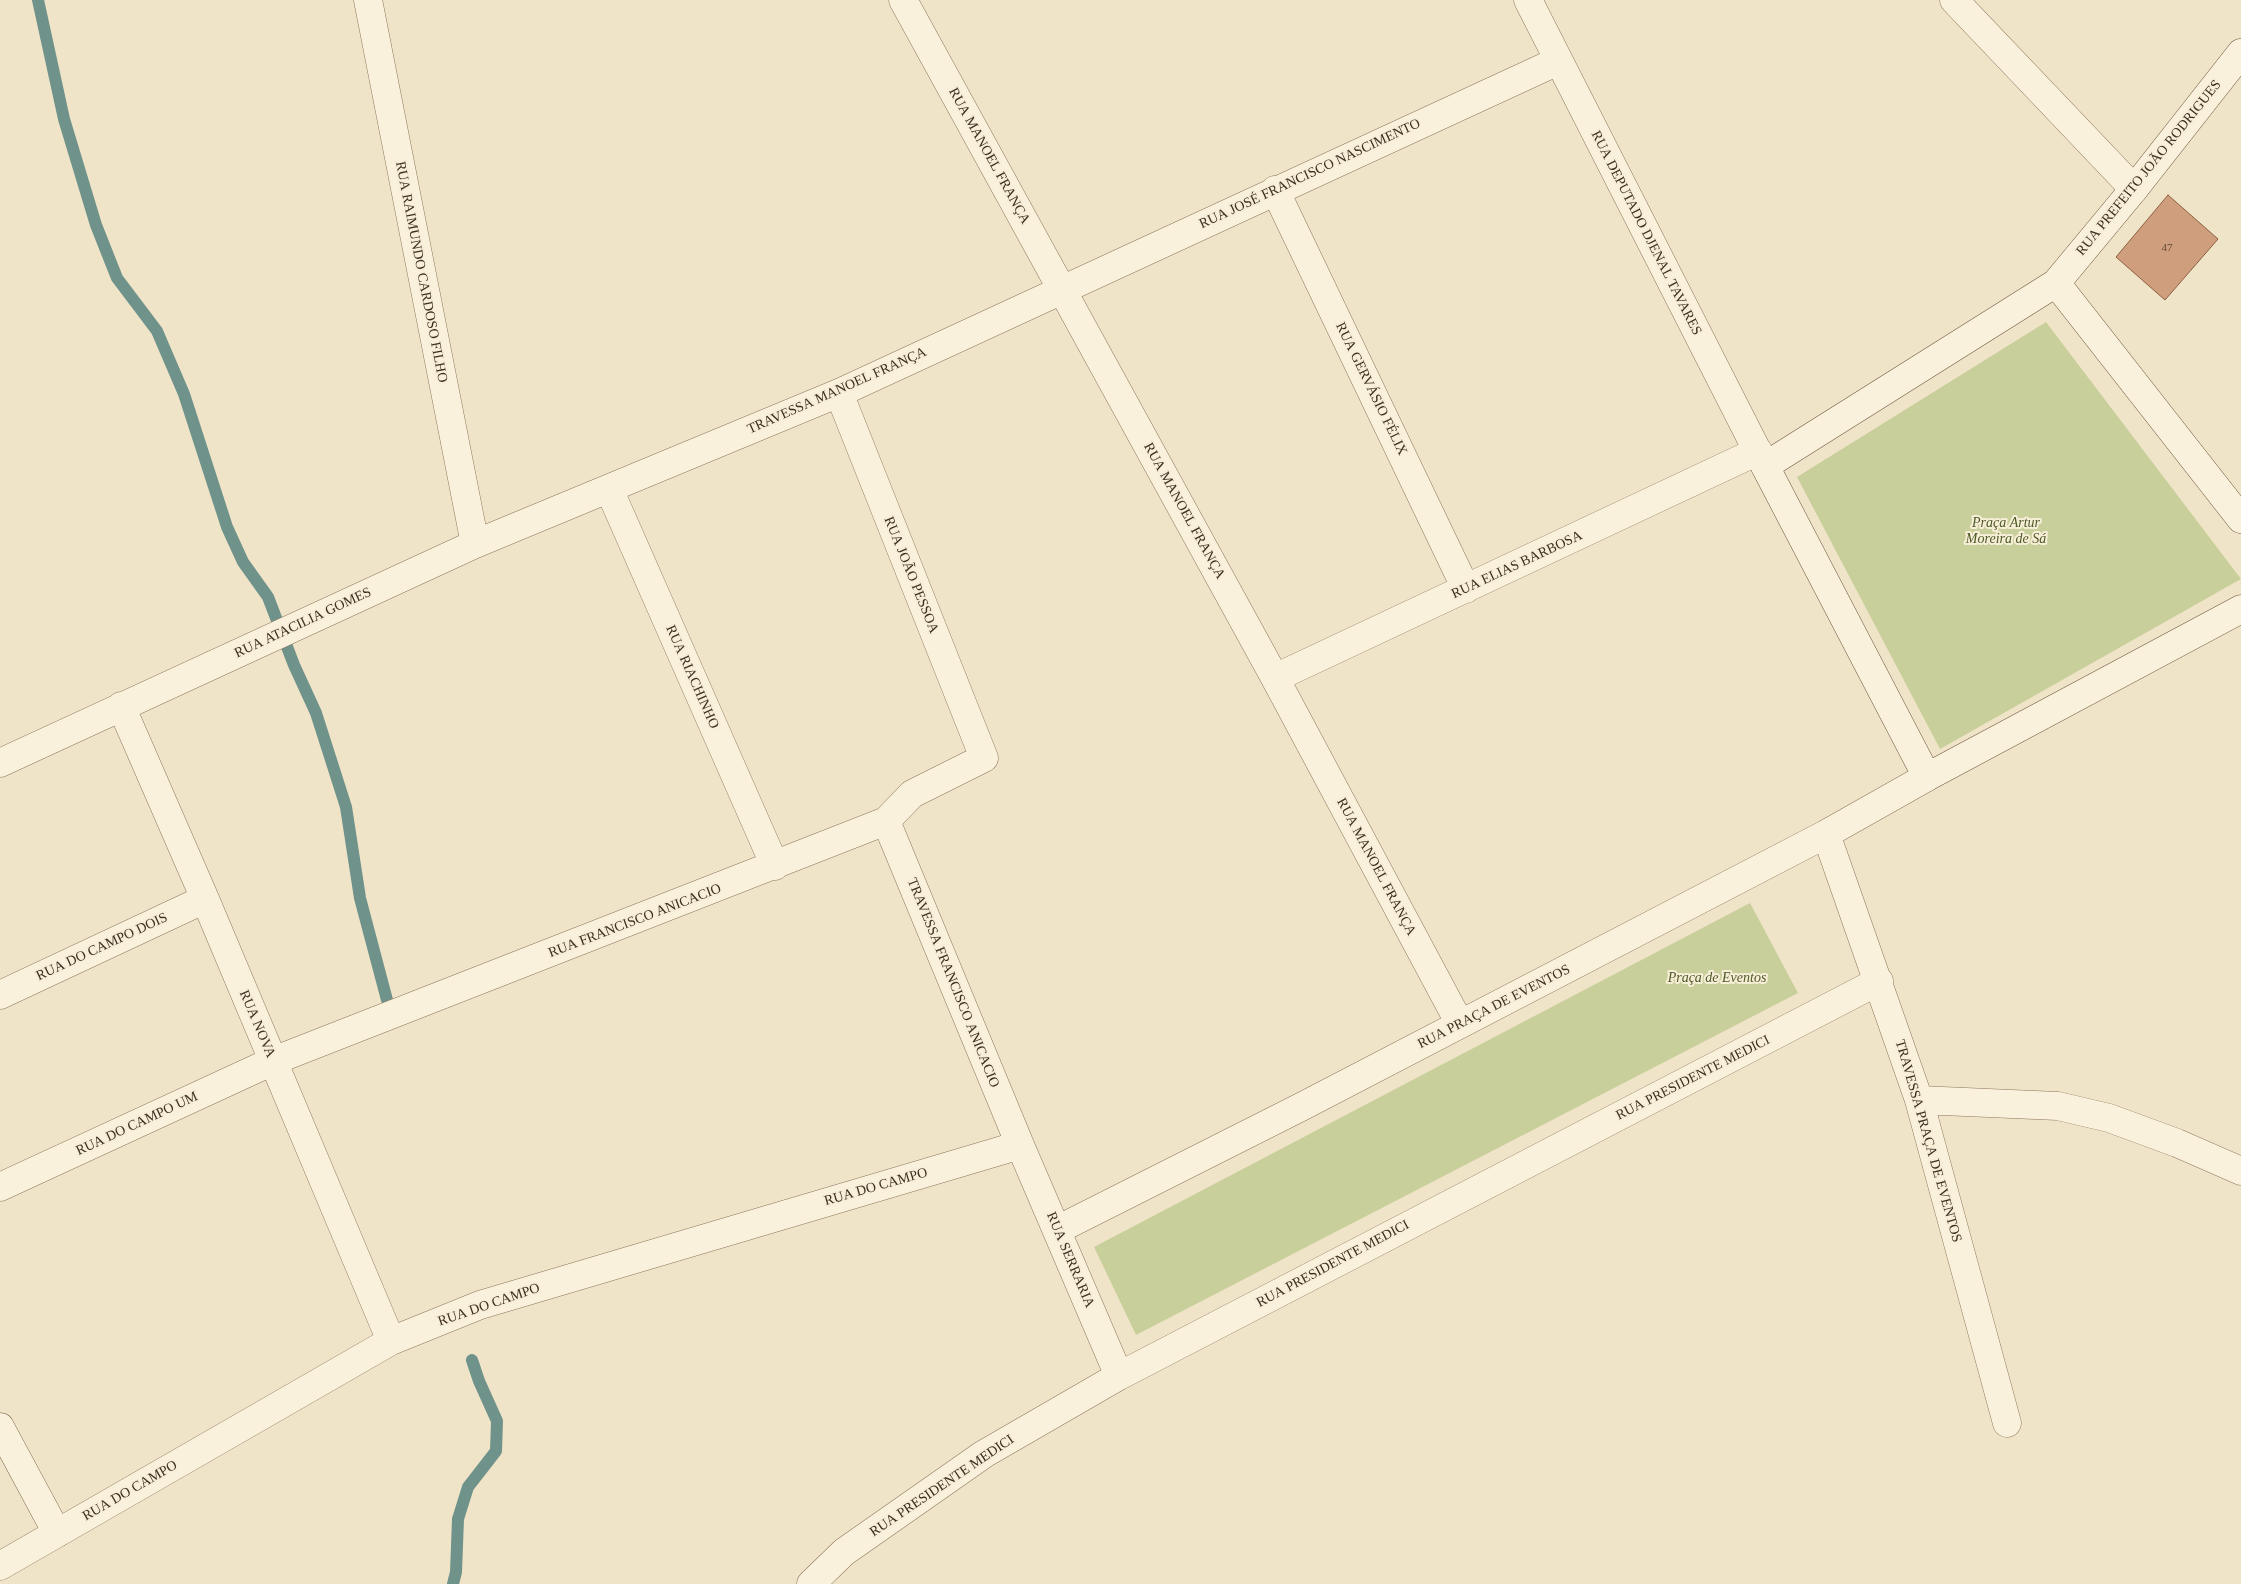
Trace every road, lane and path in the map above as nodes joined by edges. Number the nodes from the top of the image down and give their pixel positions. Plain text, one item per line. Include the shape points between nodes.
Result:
1 (368, 0) edge
2 (902, 0) edge
3 (1528, 0) edge
4 (1954, 0) edge
5 (1980, 0) edge
6 (1989, 38) junction
7 (2241, 53) edge
8 (1558, 61) junction
9 (2134, 189) junction
10 (1275, 190) junction
11 (2056, 283) junction
12 (1063, 288) junction
13 (839, 393) junction
14 (1761, 458) junction
15 (609, 489) junction
16 (2241, 519) edge
17 (475, 544) junction
18 (1466, 588) junction
19 (2241, 609) edge
20 (1275, 678) junction
21 (121, 706) junction
22 (984, 758) joint
23 (0, 763) edge
24 (1927, 777) junction
25 (886, 822) junction
26 (1826, 834) junction
27 (775, 866) junction
28 (205, 899) junction
29 (1879, 981) junction
30 (0, 995) edge
31 (1460, 1024) junction
32 (273, 1062) junction
33 (1919, 1100) junction
34 (1020, 1145) junction
35 (2241, 1171) edge
36 (0, 1187) edge
37 (1057, 1230) junction
38 (392, 1341) junction
39 (1119, 1376) junction
40 (2007, 1423) dead end
41 (0, 1427) edge
42 (57, 1533) junction
43 (0, 1566) edge
44 (811, 1584) edge

1 - 17 street, RUA RAIMUNDO CARDOSO FILHO
2 - 12 street, RUA MANOEL FRANÇA
3 - 8 street, RUA DEPUTADO DJENAL TAVARES
4 - 6 street
5 - 6 street
6 - 9 street
7 - 9 street, RUA PREFEITO JOÃO RODRIGUES
8 - 10 street, RUA JOSÉ FRANCISCO NASCIMENTO
8 - 14 street, RUA DEPUTADO DJENAL TAVARES
9 - 11 street, RUA PREFEITO JOÃO RODRIGUES
10 - 12 street, RUA JOSÉ FRANCISCO NASCIMENTO
10 - 18 street, RUA GERVÁSIO FÉLIX
11 - 14 street
11 - 16 street
12 - 13 street, TRAVESSA MANOEL FRANÇA
12 - 20 street, RUA MANOEL FRANÇA
13 - 15 street, TRAVESSA MANOEL FRANÇA
13 - 22 street, RUA JOÃO PESSOA
14 - 18 street, RUA ELIAS BARBOSA
14 - 24 street
15 - 17 street, RUA ATACILIA GOMES
15 - 27 street, RUA RIACHINHO
17 - 21 street, RUA ATACILIA GOMES
18 - 20 street, RUA ELIAS BARBOSA
19 - 24 street
20 - 31 street, RUA MANOEL FRANÇA
21 - 23 street, RUA ATACILIA GOMES
21 - 28 street, RUA NOVA
22 - 25 street, RUA FRANCISCO ANICACIO via 912,794
24 - 26 street, RUA PRAÇA DE EVENTOS
25 - 27 street, RUA FRANCISCO ANICACIO
25 - 34 street, TRAVESSA FRANCISCO ANICACIO
26 - 29 street, TRAVESSA PRAÇA DE EVENTOS
26 - 31 street, RUA PRAÇA DE EVENTOS
27 - 32 street, RUA FRANCISCO ANICACIO
28 - 30 street, RUA DO CAMPO DOIS
28 - 32 street, RUA NOVA
29 - 33 street, TRAVESSA PRAÇA DE EVENTOS
29 - 39 street, RUA PRESIDENTE MEDICI
31 - 37 street, RUA PRAÇA DE EVENTOS
32 - 36 street, RUA DO CAMPO UM
32 - 38 street, RUA NOVA
33 - 35 street via 2058,1106 2109,1118
33 - 40 street, TRAVESSA PRAÇA DE EVENTOS
34 - 37 street, RUA SERRARIA
34 - 38 street, RUA DO CAMPO via 480,1305
37 - 39 street, RUA SERRARIA
38 - 42 street, RUA DO CAMPO
39 - 44 street, RUA PRESIDENTE MEDICI via 984,1454 844,1552
41 - 42 street
42 - 43 street, RUA DO CAMPO

